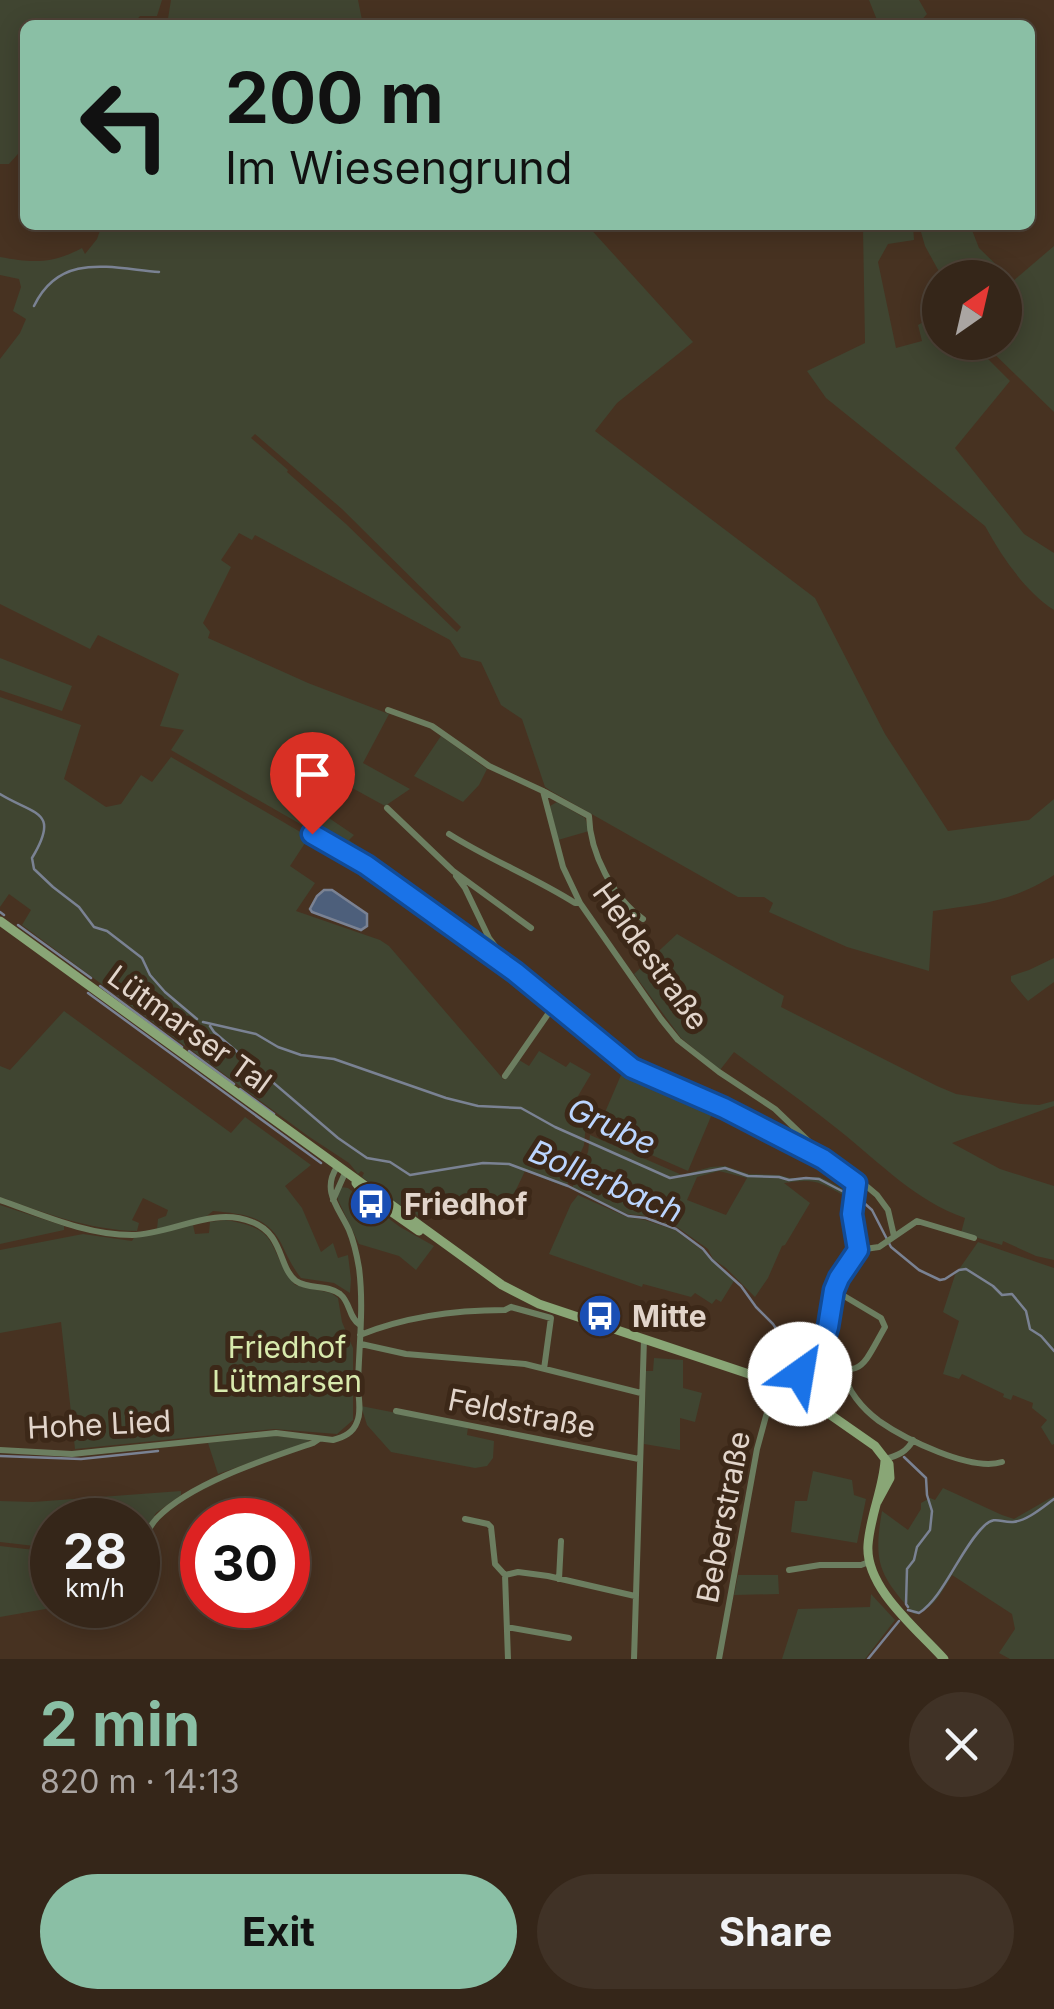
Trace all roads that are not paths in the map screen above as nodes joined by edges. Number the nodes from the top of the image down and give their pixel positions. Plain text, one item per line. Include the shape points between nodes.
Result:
1 (388, 710) dead end
2 (542, 791) junction
3 (387, 808) dead end
4 (312, 834) dead end
5 (449, 834) dead end
6 (452, 871) junction
7 (580, 903) junction
8 (644, 919) dead end
9 (0, 921) edge
10 (530, 928) dead end
11 (515, 972) junction
12 (555, 1004) junction
13 (505, 1076) dead end
14 (823, 1159) junction
15 (344, 1173) junction
16 (854, 1187) junction
17 (0, 1200) edge
18 (974, 1238) dead end
19 (889, 1240) junction
20 (858, 1250) junction
21 (834, 1290) junction
22 (516, 1294) junction
23 (511, 1307) junction
24 (360, 1325) junction
25 (644, 1339) junction
26 (361, 1340) junction
27 (814, 1357) junction
28 (544, 1369) junction
29 (844, 1371) junction
30 (778, 1386) junction
31 (791, 1392) junction
32 (641, 1393) junction
33 (396, 1411) dead end
34 (320, 1438) junction
35 (913, 1440) junction
36 (0, 1450) edge
37 (640, 1459) junction
38 (885, 1459) junction
39 (1002, 1462) dead end
40 (160, 1515) edge
41 (465, 1519) dead end
42 (560, 1542) dead end
43 (869, 1562) junction
44 (788, 1570) dead end
45 (505, 1576) junction
46 (558, 1578) junction
47 (635, 1596) junction
48 (507, 1626) junction
49 (569, 1638) dead end
50 (718, 1658) edge
51 (508, 1659) edge
52 (634, 1659) edge
53 (944, 1659) edge

1 - 2 street via 432,726
2 - 7 street, Heidestraße
2 - 8 street via 589,816 598,858 630,909
3 - 6 street
4 - 11 street
5 - 7 street
6 - 10 street
6 - 11 street
7 - 14 street, Heidestraße via 678,1040 775,1109
9 - 15 main road, Lütmarser Tal
11 - 12 street
12 - 13 street
12 - 14 street via 632,1068
14 - 16 street, Heidestraße
15 - 22 main road, Lütmarser Tal via 392,1213
15 - 24 street via 331,1176 329,1188 356,1255
16 - 19 street, Heidestraße via 869,1187 884,1202
16 - 20 street
17 - 24 street via 120,1234 211,1218 248,1220 272,1237 293,1278 337,1292
18 - 19 street via 917,1221
19 - 20 street
20 - 21 street
21 - 27 street
21 - 29 street via 885,1322 867,1359
22 - 23 street
22 - 25 main road, Lütmarser Tal
23 - 26 street via 410,1318
23 - 28 street via 551,1318
24 - 26 street
25 - 30 main road, Lütmarser Tal
25 - 32 street, Feldstraße
26 - 28 street via 406,1354
26 - 34 street via 357,1422 342,1438
27 - 29 street
27 - 31 street
28 - 32 street
29 - 35 street via 846,1385 876,1419
30 - 31 main road, Lütmarser Tal
30 - 50 street, Beberstraße via 756,1450
31 - 38 main road via 876,1446
32 - 37 street, Feldstraße
33 - 37 street, Feldstraße
34 - 36 street, Hohe Lied via 276,1434 72,1454
34 - 40 street via 184,1497
35 - 38 street
35 - 39 street via 978,1464
37 - 47 street, Feldstraße
38 - 43 main road via 890,1478 876,1502
41 - 45 street via 488,1524 495,1564
42 - 46 street
43 - 44 street via 827,1560
43 - 53 main road via 880,1588
45 - 46 street
45 - 48 street
46 - 47 street
47 - 52 street, Feldstraße
48 - 49 street
48 - 51 street

